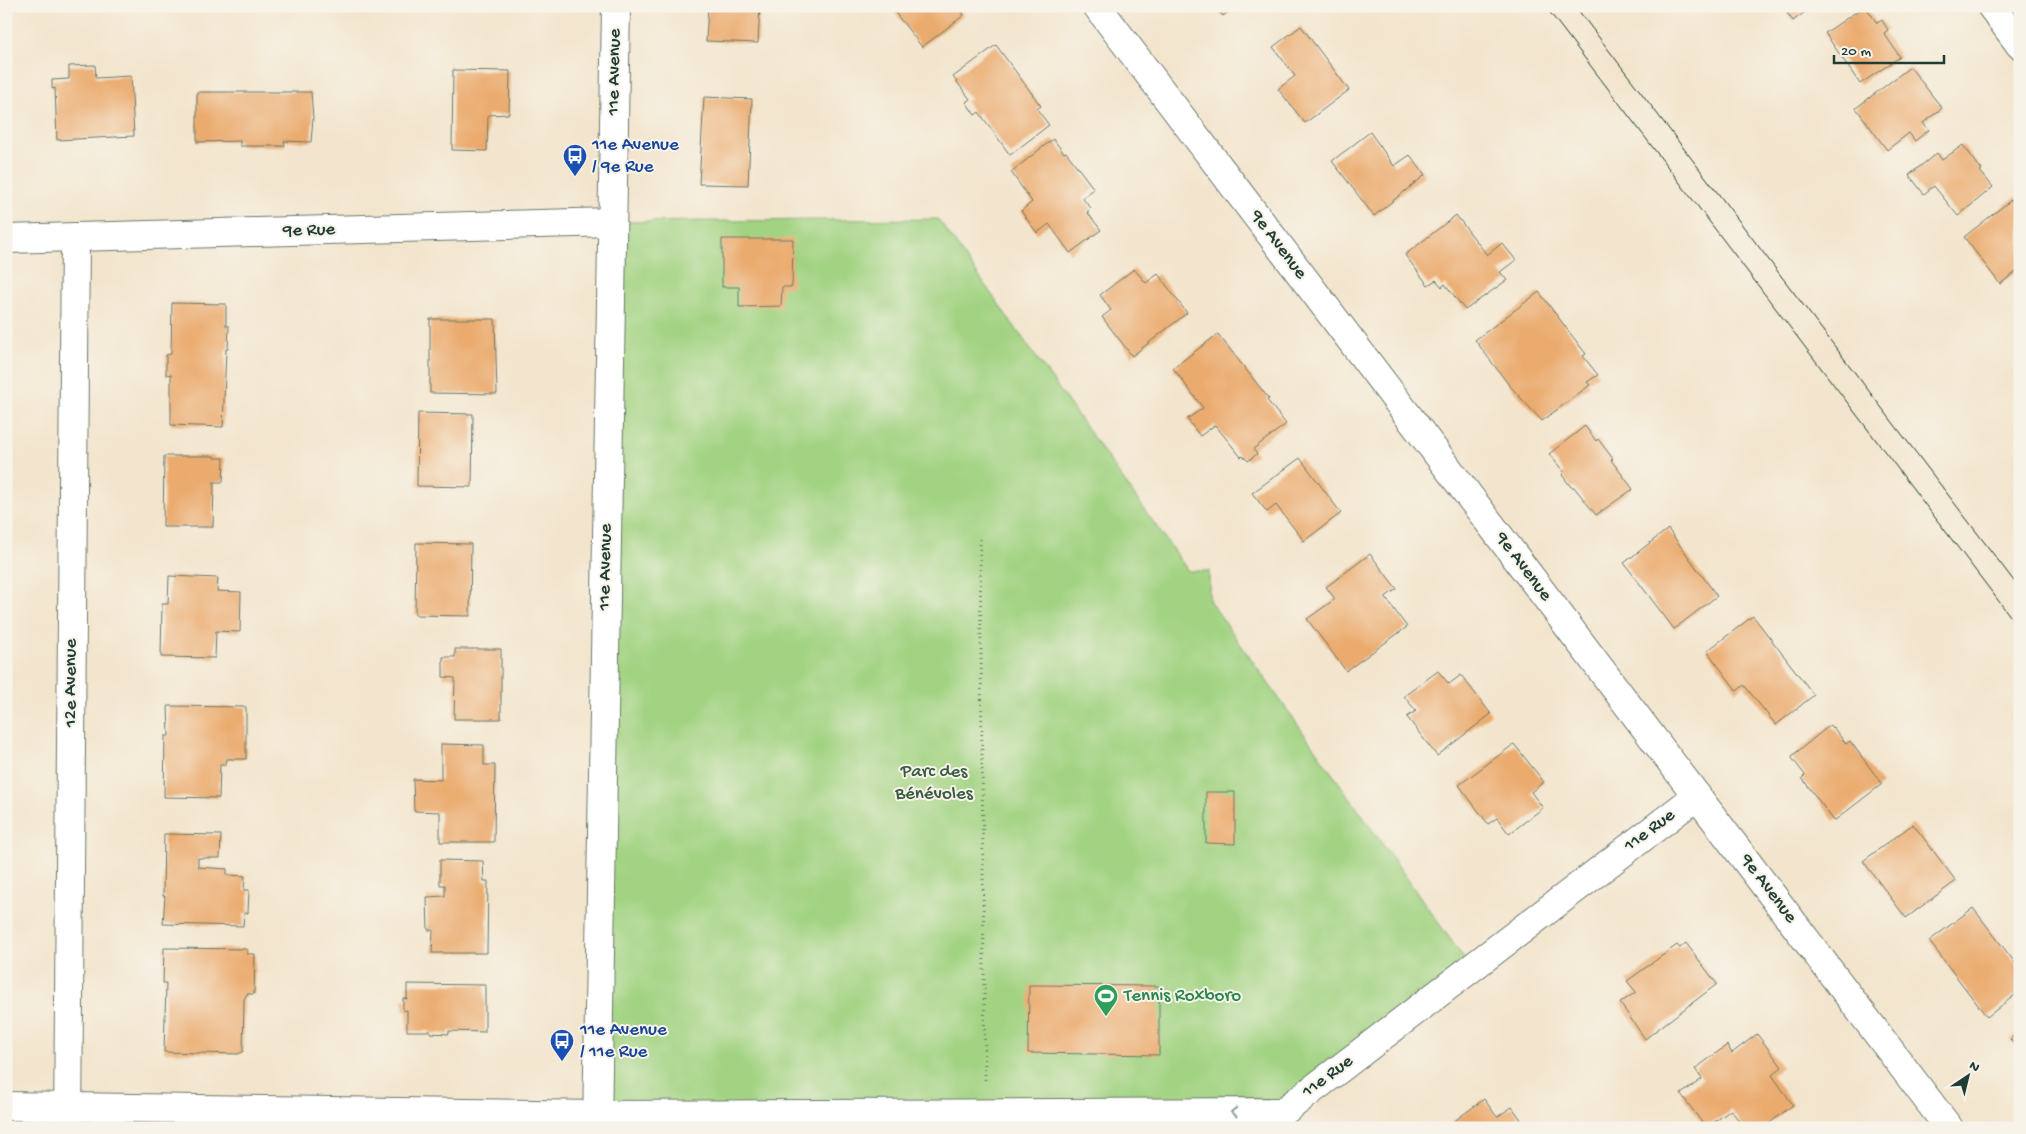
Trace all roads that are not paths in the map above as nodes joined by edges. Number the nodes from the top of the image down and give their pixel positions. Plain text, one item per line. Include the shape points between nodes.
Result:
1 (616, 6) edge
2 (1097, 6) edge
3 (1991, 6) edge
4 (2020, 45) edge
5 (612, 222) junction
6 (75, 237) junction
7 (6, 239) edge
8 (1697, 796) junction
9 (6, 1106) edge
10 (68, 1118) edge
11 (1289, 1120) edge
12 (597, 1121) edge
13 (1950, 1128) edge

1 - 5 street, 11e Avenue
2 - 8 street, 9e Avenue
3 - 4 street
5 - 6 street, 9e Rue
5 - 12 street, 11e Avenue
6 - 7 street, 9e Rue
6 - 10 street, 12e Avenue
8 - 11 street, 11e Rue
8 - 13 street, 9e Avenue
9 - 10 street, 11e Rue
10 - 12 street, 11e Rue
11 -> 12 street, 11e Rue via 985,1113

